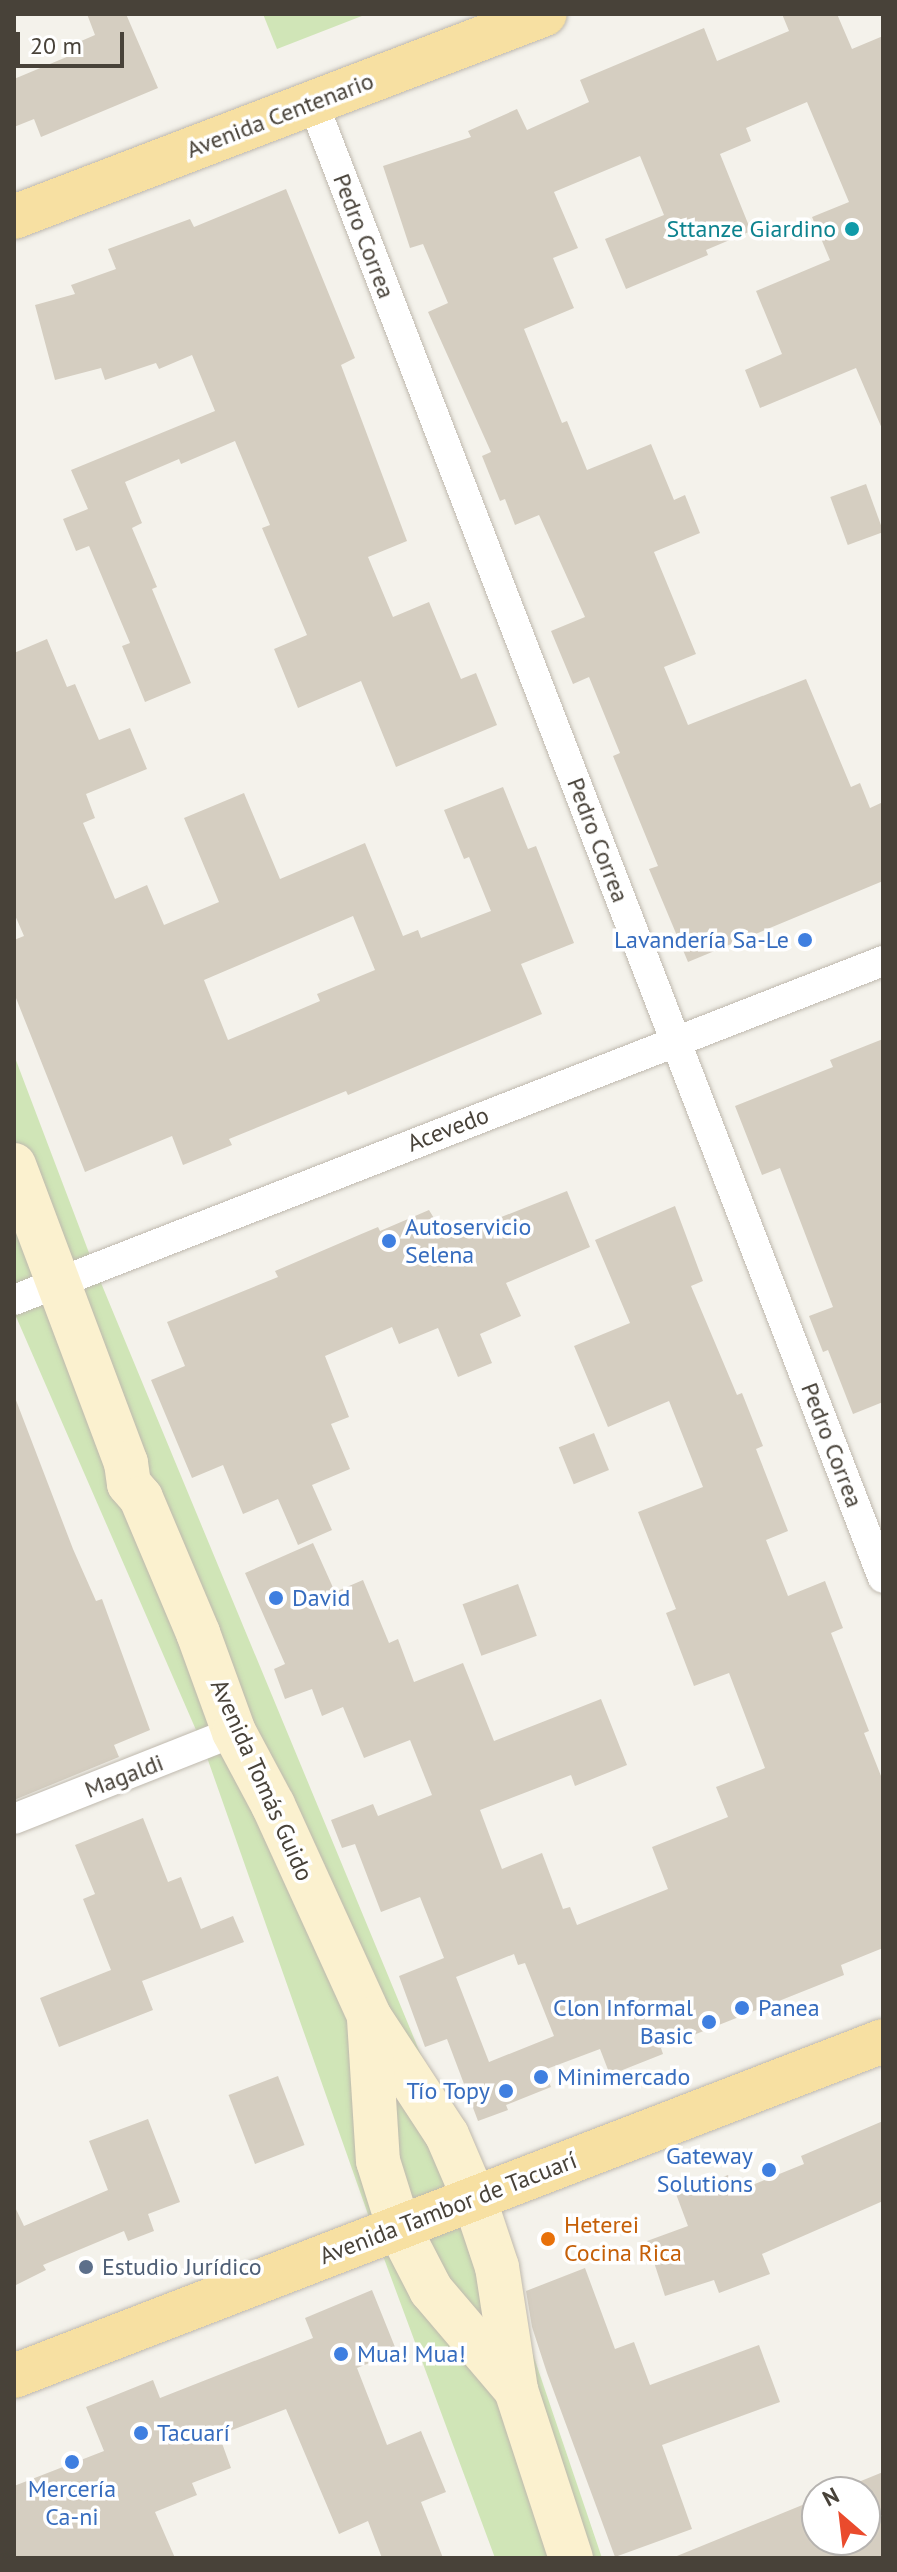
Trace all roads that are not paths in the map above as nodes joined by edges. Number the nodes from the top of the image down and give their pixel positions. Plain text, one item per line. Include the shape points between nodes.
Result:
1 (545, 14) edge
2 (313, 103) junction
3 (14, 217) edge
4 (883, 961) edge
5 (675, 1041) junction
6 (14, 1165) edge
7 (58, 1280) junction
8 (14, 1300) edge
9 (883, 1578) edge
10 (234, 1732) junction
11 (14, 1819) edge
12 (369, 2016) junction
13 (883, 2041) edge
14 (474, 2198) junction
15 (399, 2228) junction
16 (14, 2376) edge
17 (516, 2390) junction
18 (571, 2558) edge

1 - 2 main road, Avenida Centenario
2 - 3 main road, Avenida Centenario
2 - 5 street, Pedro Correa
4 - 5 street, Acevedo
5 - 7 street, Acevedo
5 - 9 street, Pedro Correa
6 - 7 main road, Avenida Tomás Guido
7 - 8 street, Acevedo
7 - 10 main road, Avenida Tomás Guido
10 - 11 street, Magaldi
10 - 12 main road, Avenida Tomás Guido
12 - 14 main road, Avenida Tomás Guido via 447,2135
12 - 15 main road, Avenida Tomás Guido via 378,2161
13 - 14 main road, Avenida Tambor de Tacuarí
14 - 15 main road, Avenida Tambor de Tacuarí
14 - 17 main road, Avenida Tomás Guido via 497,2267
15 - 16 main road, Avenida Tambor de Tacuarí
15 - 17 main road, Avenida Tomás Guido via 431,2290
17 - 18 main road, Avenida Tomás Guido

